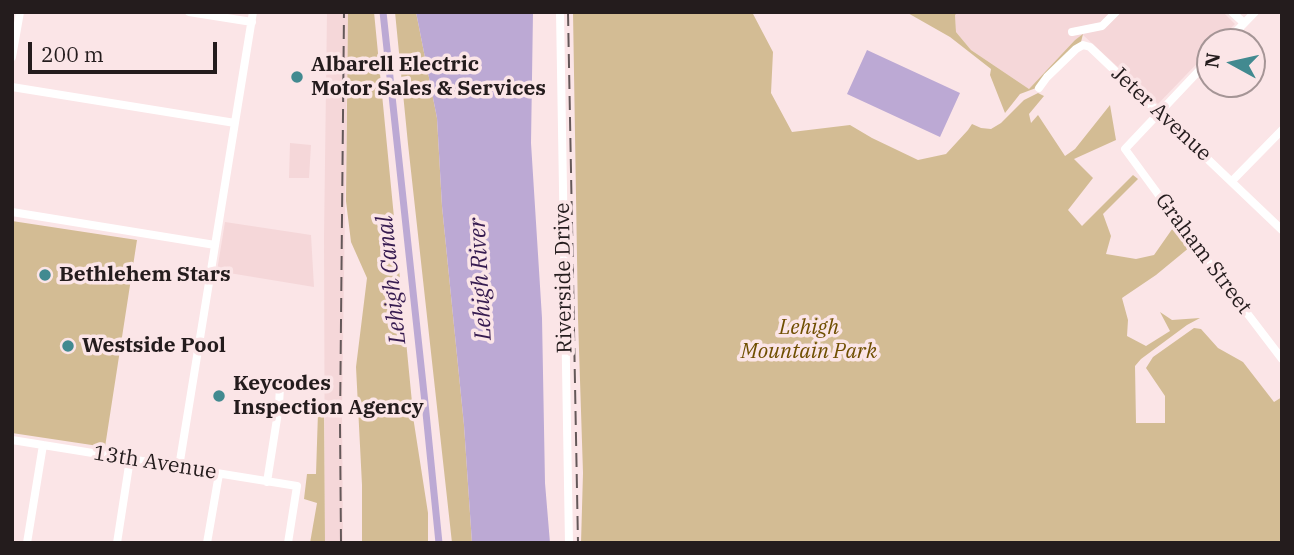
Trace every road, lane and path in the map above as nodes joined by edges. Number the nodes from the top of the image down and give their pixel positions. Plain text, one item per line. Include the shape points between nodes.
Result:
1 (19, 12) edge
2 (189, 12) edge
3 (253, 12) edge
4 (560, 12) edge
5 (1116, 12) edge
6 (1232, 12) edge
7 (1255, 12) edge
8 (252, 22) junction
9 (1244, 23) junction
10 (1239, 28) edge
11 (1072, 32) dead end
12 (12, 58) edge
13 (1196, 74) edge
14 (12, 87) edge
15 (1039, 88) dead end
16 (1160, 112) junction
17 (235, 122) junction
18 (1282, 130) edge
19 (1232, 181) junction
20 (12, 212) edge
21 (1282, 230) edge
22 (215, 245) junction
23 (1282, 359) edge
24 (280, 386) dead end
25 (12, 440) edge
26 (43, 445) junction
27 (130, 459) junction
28 (179, 467) junction
29 (219, 474) junction
30 (267, 482) junction
31 (27, 543) edge
32 (117, 543) edge
33 (207, 543) edge
34 (288, 543) edge
35 (569, 543) edge

1 - 12 street
2 - 8 street
3 - 8 street
4 - 35 street, Riverside Drive
5 - 11 street via 1102,26
6 - 9 street
7 - 9 street
8 - 17 street
9 - 10 street
13 - 16 street
14 - 17 street
15 - 16 street, Jeter Avenue via 1083,45
16 - 19 street, Jeter Avenue
16 - 23 street, Graham Street via 1125,149
17 - 22 street
18 - 19 street
19 - 21 street, Jeter Avenue
20 - 22 street
22 - 28 street
24 - 30 street
25 - 26 street, 13th Avenue
26 - 27 street, 13th Avenue
26 - 31 street
27 - 28 street, 13th Avenue
27 - 32 street
28 - 29 street, 13th Avenue
29 - 30 street, 13th Avenue
29 - 33 street
30 - 34 street, 13th Avenue via 297,486

